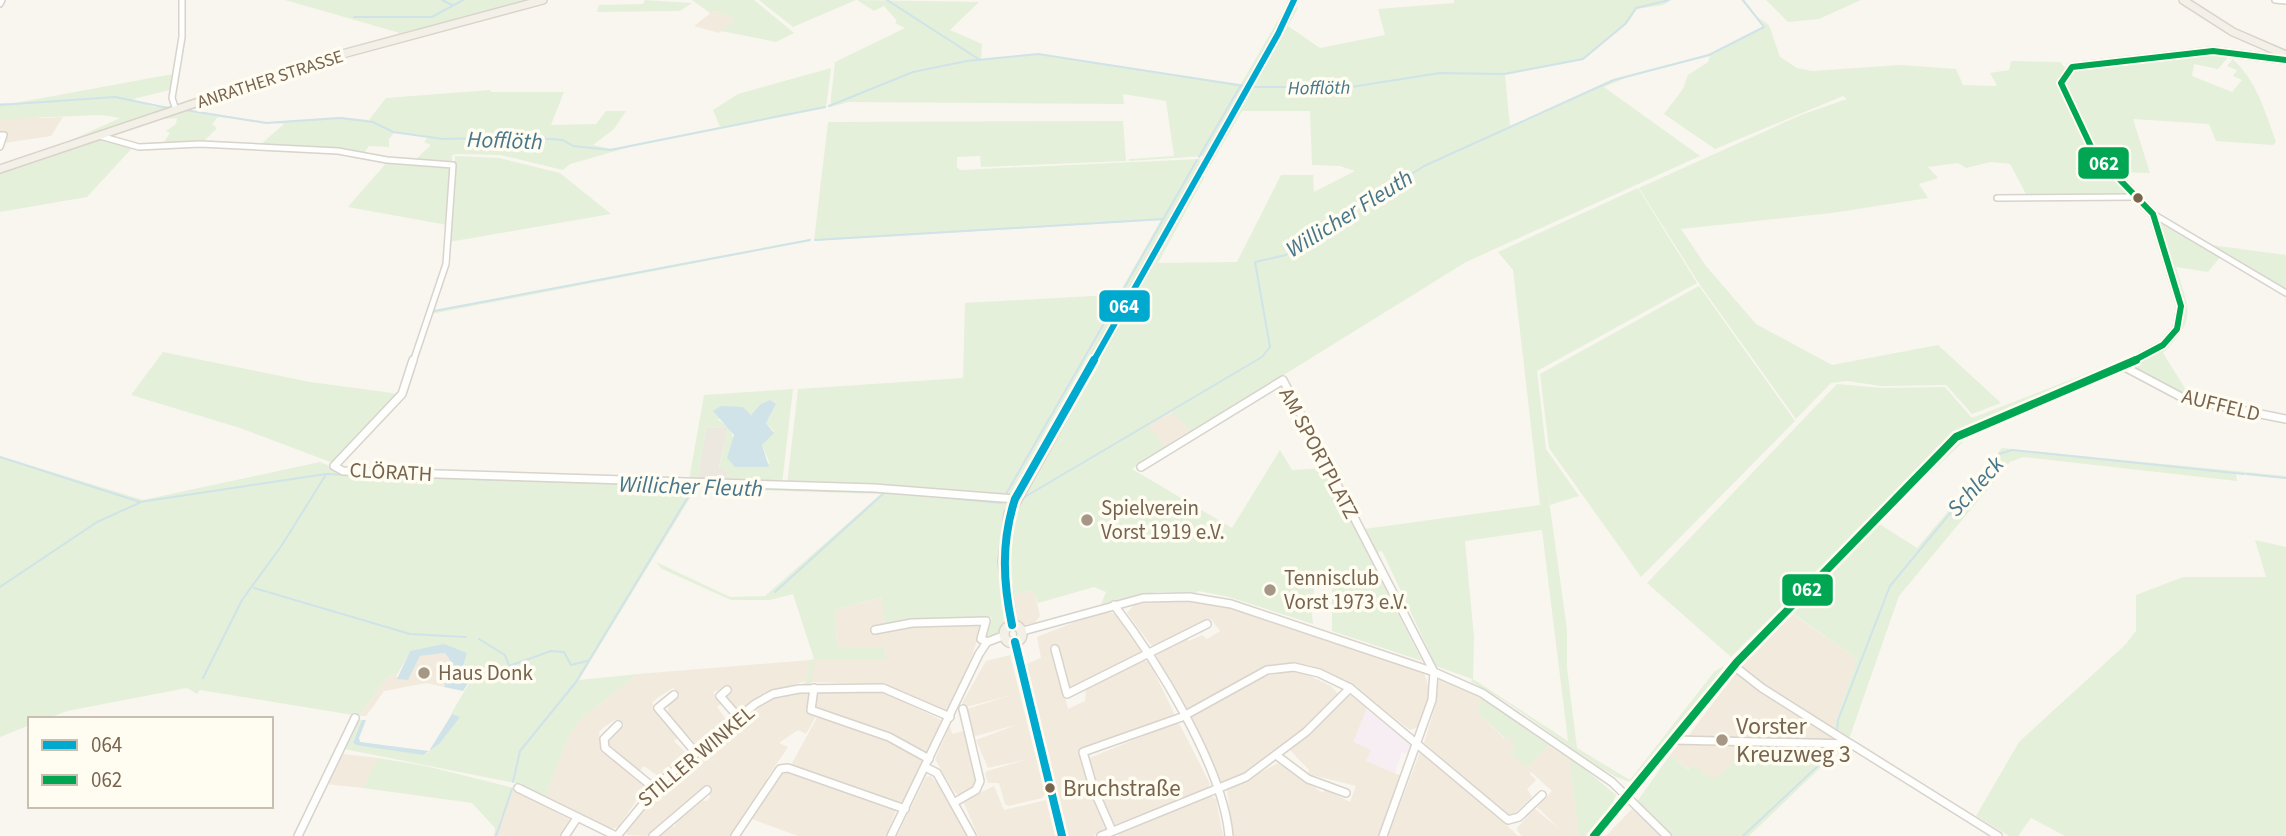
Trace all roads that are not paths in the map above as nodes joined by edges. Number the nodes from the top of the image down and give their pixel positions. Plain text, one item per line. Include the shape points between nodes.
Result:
1 (183, 0) edge
2 (543, 0) edge
3 (1294, 0) edge
4 (2183, 0) edge
5 (2275, 0) edge
6 (2286, 1) edge
7 (2286, 58) edge
8 (176, 108) junction
9 (0, 135) edge
10 (100, 136) junction
11 (0, 147) edge
12 (0, 169) edge
13 (2138, 197) junction
14 (1997, 198) dead end
15 (2153, 214) junction
16 (2286, 293) edge
17 (2121, 365) junction
18 (2286, 419) edge
19 (1141, 467) dead end
20 (1015, 499) junction
21 (1114, 605) junction
22 (1207, 624) dead end
23 (1012, 625) junction
24 (875, 630) dead end
25 (1023, 631) junction
26 (1003, 636) junction
27 (987, 642) junction
28 (1015, 642) junction
29 (1055, 649) dead end
30 (1150, 652) junction
31 (1734, 666) junction
32 (1434, 672) junction
33 (814, 688) junction
34 (1350, 688) junction
35 (727, 690) dead end
36 (674, 695) dead end
37 (963, 709) dead end
38 (950, 717) junction
39 (1182, 717) junction
40 (355, 718) dead end
41 (739, 718) junction
42 (618, 725) dead end
43 (1675, 740) junction
44 (1416, 742) junction
45 (1851, 744) junction
46 (696, 753) junction
47 (1276, 755) junction
48 (927, 763) junction
49 (518, 788) dead end
50 (654, 788) junction
51 (1220, 788) junction
52 (707, 790) dead end
53 (1346, 793) dead end
54 (1542, 795) dead end
55 (1626, 799) junction
56 (956, 802) junction
57 (905, 809) junction
58 (577, 818) junction
59 (1112, 831) junction
60 (298, 836) edge
61 (565, 836) edge
62 (616, 836) edge
63 (653, 836) edge
64 (735, 836) edge
65 (891, 836) edge
66 (972, 836) edge
67 (1062, 836) edge
68 (1101, 836) edge
69 (1229, 836) edge
70 (1383, 836) edge
71 (1594, 836) edge
72 (1667, 836) edge
73 (1998, 836) edge

1 - 8 street via 172,98
2 - 8 main road, ANRATHER STRASSE via 359,49
3 - 20 main road
4 - 7 main road
5 - 6 street
7 - 13 main road via 2213,51 2072,67 2062,83 2094,153
8 - 10 main road, ANRATHER STRASSE
9 - 11 street via 4,135
10 - 12 main road, ANRATHER STRASSE
10 - 20 street, CLÖRATH via 139,147 200,144 311,149 453,164 446,264 402,394 334,466 343,471 874,488
13 - 14 street
13 - 15 main road
15 - 16 street
15 - 17 main road via 2181,318 2164,345
17 - 18 street, AUFFELD via 2185,399
17 - 31 main road via 1956,437
19 - 32 street, AM SPORTPLATZ via 1283,380
20 - 23 main road via 1003,538 1002,565
21 - 25 street
21 - 30 street
21 - 32 street via 1143,598 1189,597 1231,604
22 - 30 street
23 - 25 main road
23 - 26 main road
24 - 27 street via 912,623 986,621 981,639
25 - 28 main road
26 - 27 street
26 - 28 main road
27 - 38 street
28 - 67 main road
29 - 30 street via 1067,694
30 - 39 street
31 - 43 main road
31 - 45 street
32 - 44 street via 1432,700
32 - 55 street via 1482,693 1612,782
33 - 38 street, STILLER WINKEL via 883,688
33 - 41 street, STILLER WINKEL via 773,694
33 - 48 street via 811,710 889,737
34 - 39 street via 1294,667 1267,670
34 - 44 street
34 - 47 street
35 - 41 street via 720,696
36 - 46 street via 657,708
37 - 56 street via 980,781 976,790
38 - 48 street
39 - 51 street
39 - 59 street via 1083,752
40 - 60 street
41 - 46 street, STILLER WINKEL
42 - 50 street via 604,739 605,748
43 - 45 street
43 - 55 main road
44 - 54 street via 1508,820 1519,817
44 - 70 street
45 - 73 street
46 - 50 street, STILLER WINKEL
47 - 51 street via 1246,777
47 - 53 street via 1308,779
48 - 56 street
48 - 57 street
49 - 58 street
50 - 62 street, STILLER WINKEL via 631,811
51 - 59 street
51 - 69 street
52 - 63 street
55 - 71 main road
55 - 72 street
56 - 66 street
57 - 64 street via 780,769
57 - 65 street
58 - 61 street
58 - 62 street
59 - 68 street

